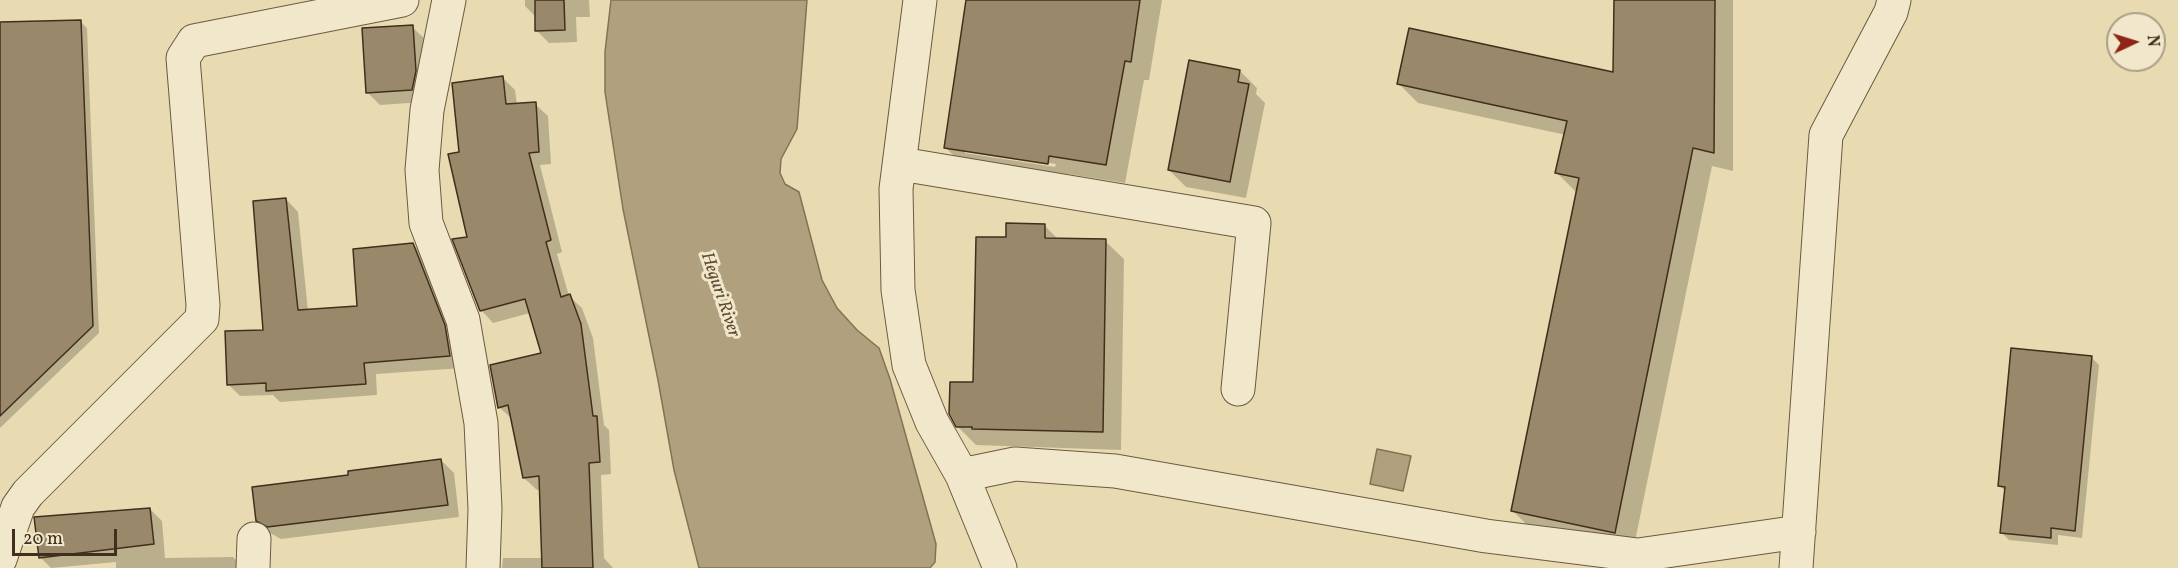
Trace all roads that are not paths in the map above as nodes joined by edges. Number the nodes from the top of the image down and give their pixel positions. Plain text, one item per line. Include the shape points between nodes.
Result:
1 (402, 0) edge
2 (449, 0) edge
3 (920, 0) edge
4 (1894, 0) edge
5 (901, 164) junction
6 (1238, 389) dead end
7 (962, 475) junction
8 (1800, 532) junction
9 (0, 559) edge
10 (483, 568) edge
11 (1000, 568) edge
12 (1796, 568) edge

1 - 9 street via 194,40 183,58 202,319 28,493 10,526
2 - 10 street via 427,110 422,170 426,223 463,320 481,423 486,509
3 - 5 street
4 - 8 street via 1826,135
5 - 6 street via 1254,223
5 - 7 street via 897,189 898,290 909,364 932,422
7 - 8 street via 1015,464 1115,471 1486,536 1638,555
7 - 11 street
8 - 12 street

